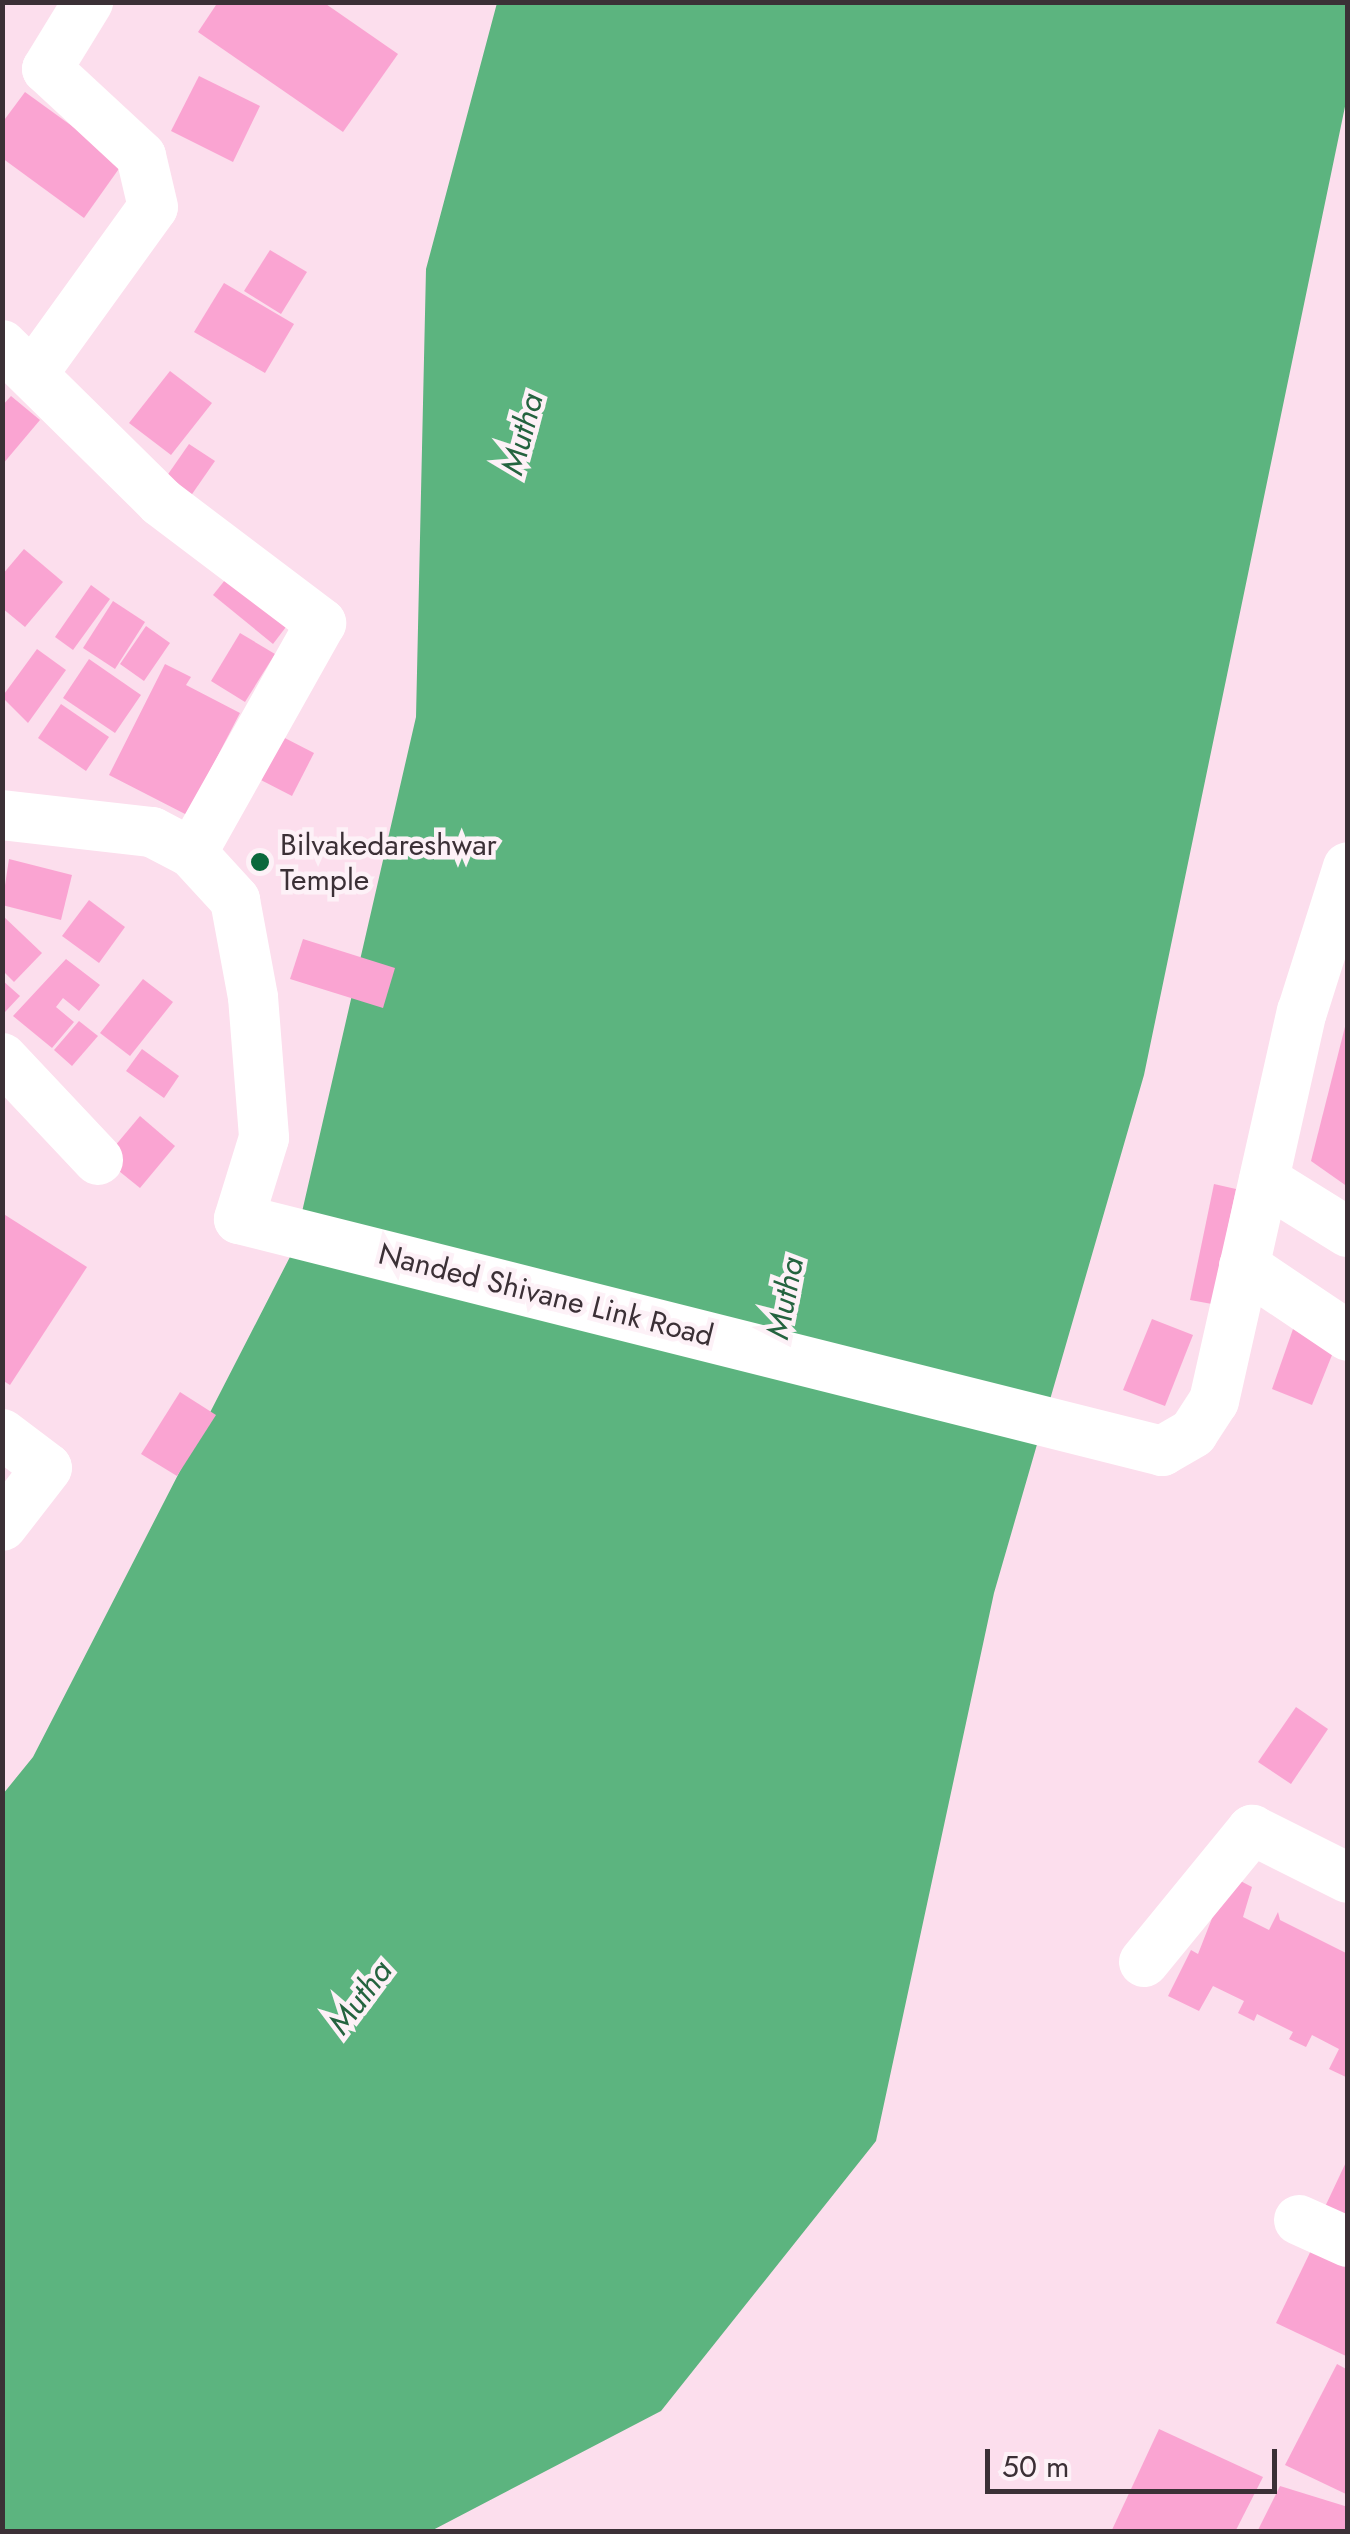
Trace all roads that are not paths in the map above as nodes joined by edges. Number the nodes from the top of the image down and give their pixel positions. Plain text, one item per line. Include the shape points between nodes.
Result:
1 (88, 2) edge
2 (18, 359) edge
3 (2, 816) edge
4 (192, 853) junction
5 (1348, 867) edge
6 (2, 1058) edge
7 (98, 1160) dead end
8 (1264, 1180) junction
9 (1348, 1232) edge
10 (1244, 1266) junction
11 (1348, 1336) edge
12 (2, 1434) edge
13 (2, 1526) edge
14 (1348, 1878) edge
15 (1144, 1962) dead end
16 (1299, 2220) dead end
17 (1348, 2242) edge

1 - 2 street via 47,69 141,156 153,207
2 - 4 street via 161,502 321,623
3 - 4 street, Nanded Shivane Link Road via 152,832
4 - 10 street, Nanded Shivane Link Road via 236,900 253,997 264,1138 239,1218 1162,1451 1194,1433 1214,1402
5 - 8 street, Nanded Shivane Link Road via 1302,1012
6 - 7 street
8 - 9 street
8 - 10 street, Nanded Shivane Link Road
10 - 11 street
12 - 13 street via 47,1468
14 - 15 street via 1252,1830
16 - 17 street

